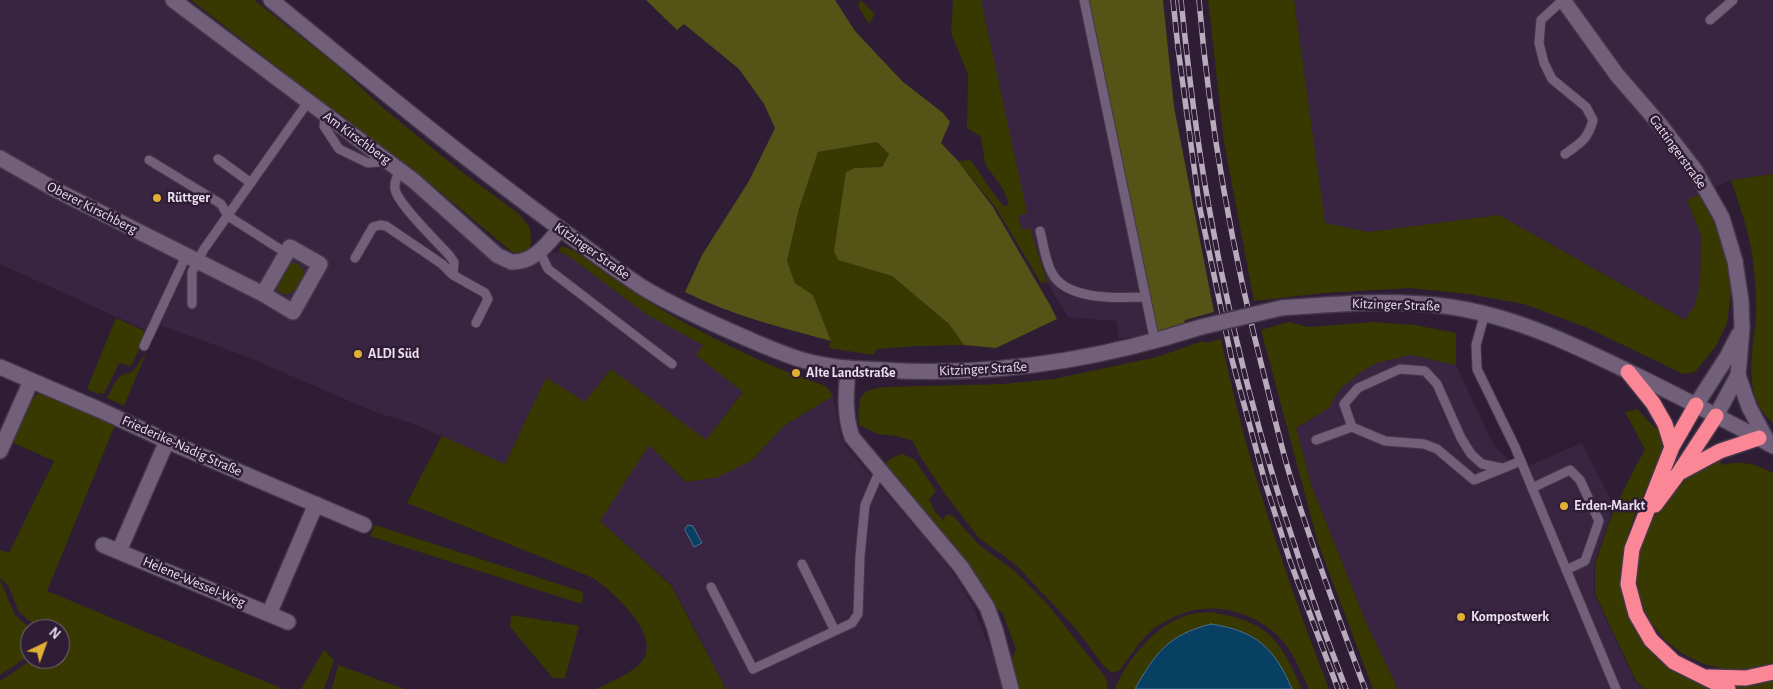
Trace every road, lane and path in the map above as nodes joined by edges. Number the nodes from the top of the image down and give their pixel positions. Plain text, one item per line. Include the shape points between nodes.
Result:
1 (173, 0) edge
2 (271, 0) edge
3 (1084, 0) edge
4 (1563, 0) edge
5 (1733, 0) edge
6 (1710, 20) dead end
7 (308, 102) junction
8 (1566, 154) dead end
9 (0, 158) edge
10 (218, 159) dead end
11 (149, 160) dead end
12 (395, 166) junction
13 (251, 183) junction
14 (228, 216) junction
15 (560, 229) junction
16 (1040, 231) dead end
17 (540, 252) junction
18 (286, 253) junction
19 (355, 258) dead end
20 (192, 259) junction
21 (454, 275) junction
22 (263, 294) junction
23 (1145, 297) junction
24 (192, 304) dead end
25 (1485, 313) junction
26 (476, 323) dead end
27 (1742, 328) junction
28 (1155, 342) junction
29 (144, 346) dead end
30 (672, 364) dead end
31 (0, 367) edge
32 (848, 368) junction
33 (1628, 372) junction
34 (1738, 375) junction
35 (31, 382) junction
36 (1696, 405) junction
37 (1716, 416) junction
38 (1352, 427) junction
39 (1316, 440) dead end
40 (167, 441) junction
41 (2, 442) edge
42 (1767, 443) edge
43 (1672, 447) junction
44 (1521, 461) junction
45 (1502, 468) junction
46 (880, 470) junction
47 (1678, 474) junction
48 (1532, 488) junction
49 (316, 504) junction
50 (1644, 520) junction
51 (364, 525) dead end
52 (102, 545) dead end
53 (119, 551) junction
54 (802, 564) dead end
55 (1566, 570) junction
56 (711, 587) dead end
57 (269, 614) junction
58 (288, 622) dead end
59 (836, 631) junction
60 (1773, 672) edge
61 (1701, 677) junction
62 (1011, 689) edge
63 (1616, 689) edge
64 (1728, 689) edge

1 - 7 street, Am Kirschberg
2 - 15 street, Kitzinger Straße via 465,158
3 - 23 lane
4 - 8 lane via 1541,20 1539,42 1544,63 1552,79 1586,107 1593,120 1590,134
4 - 27 street, Gattingerstraße via 1617,75 1695,170 1722,218 1735,261
5 - 6 lane
7 - 12 street, Am Kirschberg
7 - 13 lane
9 - 20 street, Oberer Kirschberg via 54,190
10 - 13 lane
11 - 14 lane via 221,204
12 - 17 street, Am Kirschberg via 498,256 512,262 526,260
12 - 21 lane via 397,195 454,262
13 - 14 lane
14 - 18 lane
14 - 20 lane via 204,249
15 - 17 street, Am Kirschberg
15 - 32 street, Kitzinger Straße via 645,288 691,314 768,348 809,362
16 - 23 lane via 1055,277 1065,287 1116,298
17 - 30 lane via 548,269
18 - 22 street
18 - 22 street, Oberer Kirschberg via 290,247 320,264 294,312
19 - 21 lane via 373,227 386,226
20 - 22 street, Oberer Kirschberg
20 - 24 lane
20 - 29 lane
21 - 26 lane via 485,293 488,299
23 - 28 lane
25 - 28 street, Kitzinger Straße, bridge via 1443,306 1378,302 1281,308 1200,327
25 - 33 street, Kitzinger Straße via 1542,332
25 - 44 lane via 1476,345 1477,369
27 - 34 street, Gattingerstraße
27 - 36 street, Gattingerstraße
28 - 32 street, Kitzinger Straße via 1055,364 1012,369 933,372
31 - 35 street, Friederike-Nadig Straße
32 - 46 street via 845,397 848,427 852,437
33 - 36 street, Kitzinger Straße
33 - 43 highway via 1653,403 1665,424
34 - 37 street, Gattingerstraße
34 - 42 street
35 - 40 street, Friederike-Nadig Straße
35 - 41 street
36 - 37 street, Kitzinger Straße
36 - 43 highway
37 - 42 street, Kitzinger Straße
37 - 47 highway
38 - 39 lane
38 - 45 lane via 1386,441 1424,444 1437,449 1474,480
38 - 45 lane via 1344,404 1358,388 1400,369 1425,371 1437,384 1460,438 1471,454 1482,464
40 - 49 street, Friederike-Nadig Straße
40 - 53 street
42 - 47 highway via 1720,451
43 - 50 highway
44 - 45 lane
44 - 48 lane
46 - 59 lane via 865,505 858,614 852,623
46 - 62 street via 961,567 987,607
47 - 50 highway
48 - 55 lane
48 - 55 lane via 1570,470 1580,480 1599,520 1585,561
49 - 51 street, Friederike-Nadig Straße
49 - 57 street
50 - 61 highway via 1632,548 1628,584 1636,614 1651,640 1674,662
52 - 53 street, Helene-Wessel-Weg
53 - 57 street, Helene-Wessel-Weg
54 - 59 lane
55 - 63 lane
56 - 59 lane via 753,669
57 - 58 street, Helene-Wessel-Weg
60 - 61 highway via 1746,678
61 - 64 highway

